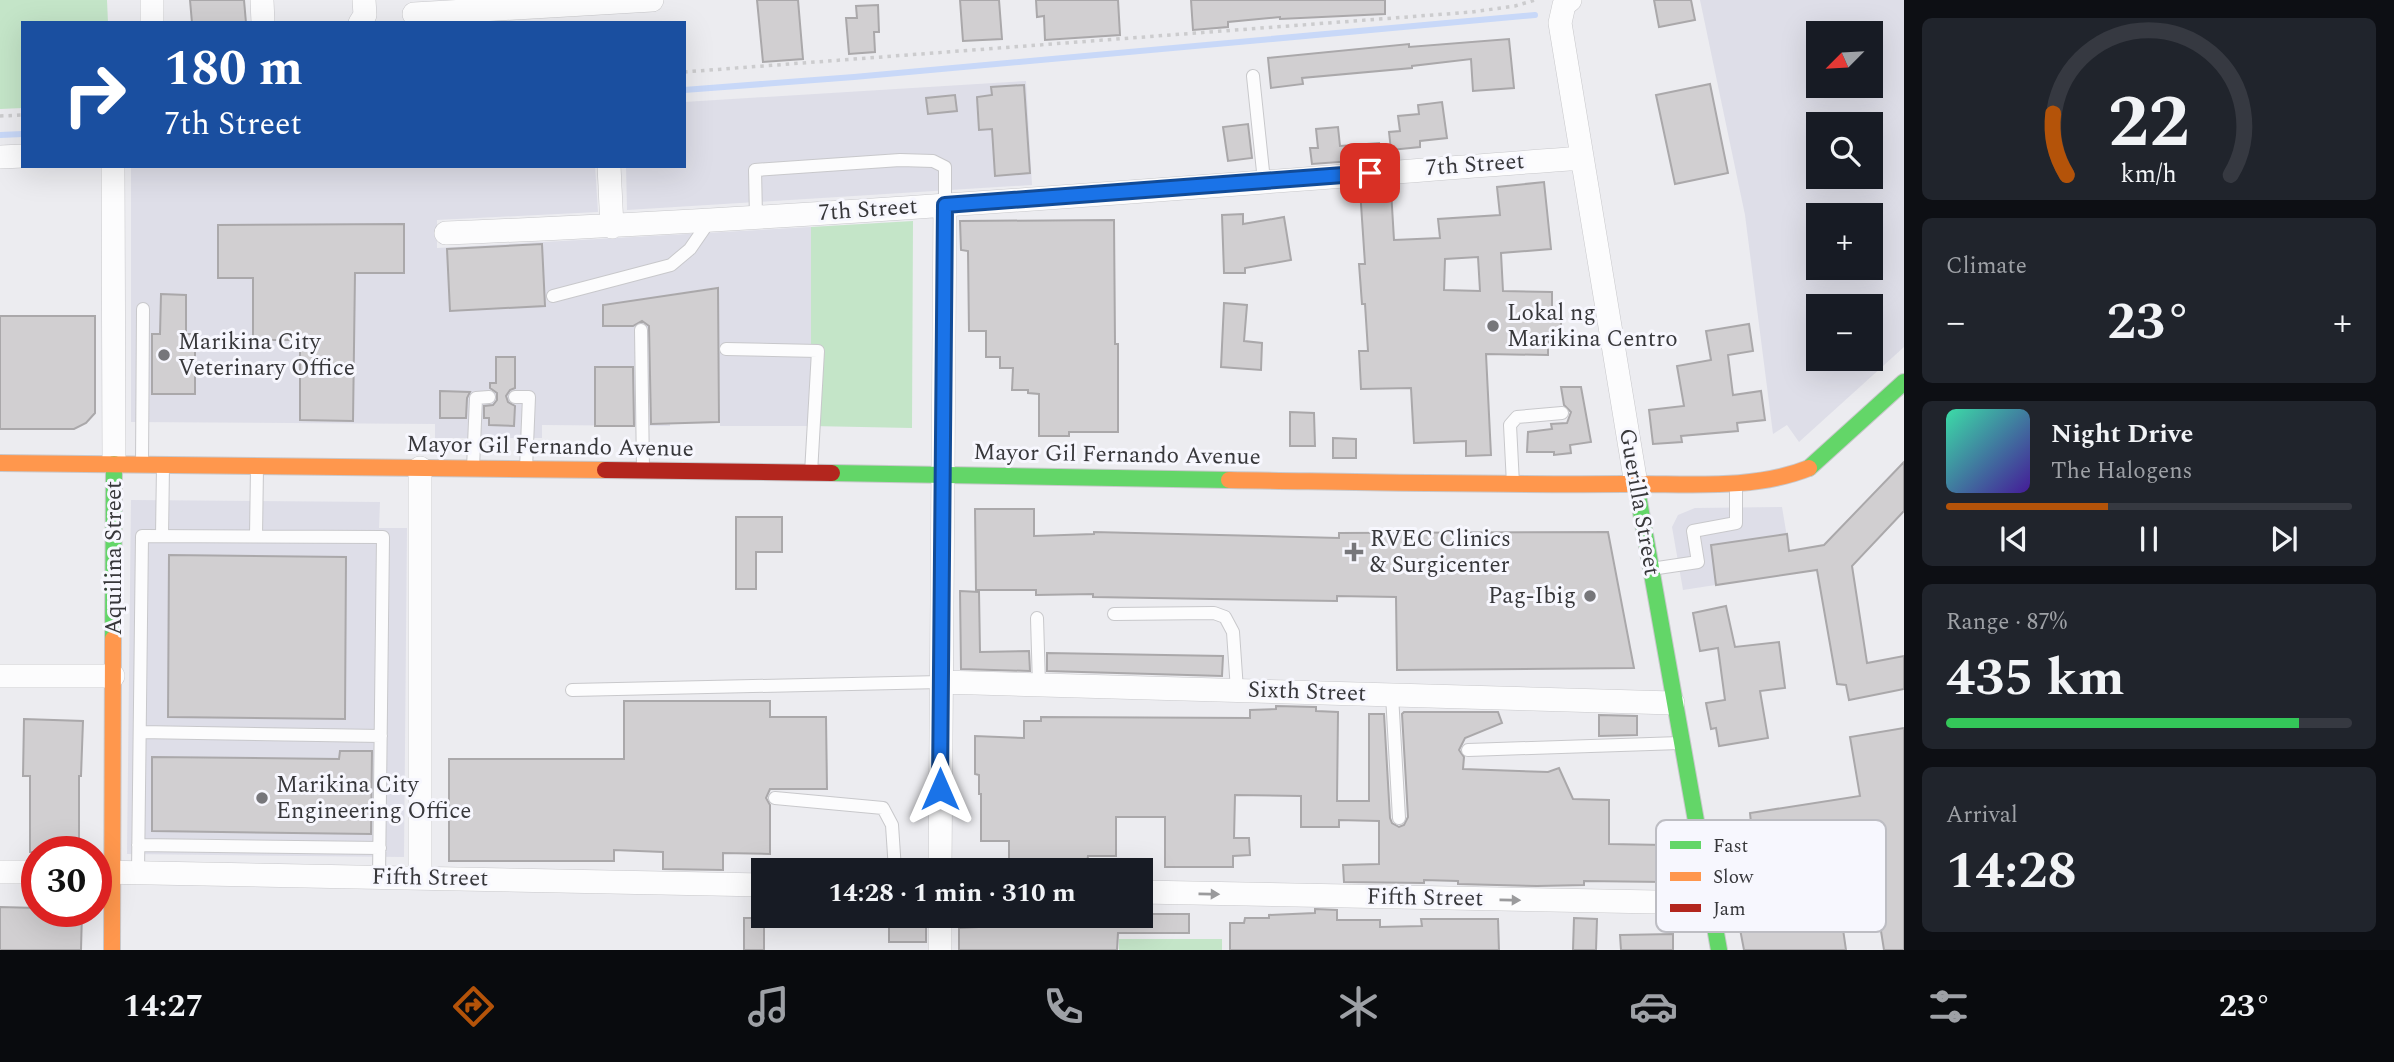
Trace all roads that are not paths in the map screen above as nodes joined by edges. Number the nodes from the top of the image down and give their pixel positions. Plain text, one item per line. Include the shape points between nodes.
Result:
1 (152, 0) edge
2 (262, 0) edge
3 (363, 0) edge
4 (652, 0) edge
5 (1570, 0) edge
6 (508, 5) edge
7 (601, 13) edge
8 (414, 14) dead end
9 (152, 21) edge
10 (263, 21) edge
11 (361, 21) edge
12 (1253, 76) dead end
13 (21, 156) edge
14 (0, 157) edge
15 (1582, 158) junction
16 (113, 168) edge
17 (609, 168) edge
18 (1264, 181) junction
19 (945, 205) junction
20 (757, 217) junction
21 (710, 220) junction
22 (612, 227) junction
23 (446, 233) dead end
24 (553, 296) dead end
25 (143, 309) dead end
26 (641, 330) dead end
27 (726, 349) dead end
28 (1904, 382) edge
29 (489, 397) dead end
30 (515, 397) dead end
31 (1562, 413) dead end
32 (0, 463) edge
33 (114, 464) junction
34 (142, 464) junction
35 (163, 464) junction
36 (257, 465) junction
37 (420, 468) junction
38 (473, 468) junction
39 (526, 469) junction
40 (643, 470) junction
41 (811, 473) junction
42 (943, 475) junction
43 (1736, 482) junction
44 (1636, 484) junction
45 (1513, 485) junction
46 (162, 536) junction
47 (257, 536) junction
48 (1650, 569) junction
49 (1114, 614) dead end
50 (1037, 618) dead end
51 (0, 676) edge
52 (113, 677) junction
53 (941, 682) junction
54 (1039, 685) junction
55 (572, 690) dead end
56 (1237, 690) junction
57 (1392, 695) junction
58 (1673, 703) junction
59 (140, 732) junction
60 (381, 736) junction
61 (1681, 743) junction
62 (1468, 750) dead end
63 (775, 798) dead end
64 (1399, 818) dead end
65 (1695, 820) edge
66 (106, 836) edge
67 (138, 845) junction
68 (380, 848) junction
69 (894, 858) edge
70 (940, 858) edge
71 (0, 872) edge
72 (21, 872) edge
73 (112, 872) edge
74 (138, 873) junction
75 (379, 877) junction
76 (420, 878) junction
77 (751, 885) edge
78 (1153, 892) edge
79 (1656, 902) edge
80 (110, 927) edge
81 (940, 928) edge
82 (1716, 932) edge
83 (112, 950) edge
84 (940, 950) edge
85 (1719, 950) edge

1 - 9 street
2 - 10 street
3 - 11 street
4 - 7 street
5 - 15 street, Guerilla Street via 1564,5 1560,23
6 - 7 street
6 - 8 street
12 - 18 lane
13 - 14 street
15 - 18 street, 7th Street
15 - 44 street, Guerilla Street
16 - 33 street, Aquilina Street
17 - 22 street
18 - 19 street, 7th Street
19 - 20 street, 7th Street
19 - 20 lane via 945,167 933,161 860,163 755,170
19 - 42 street
20 - 21 street, 7th Street
21 - 22 street, 7th Street
21 - 24 lane via 690,249 671,265
22 - 23 street, 7th Street
25 - 34 lane
26 - 40 lane
27 - 41 lane via 818,351
28 - 43 street, Mayor Gil Fernando Avenue via 1808,469
29 - 38 lane via 476,398
30 - 39 lane via 529,397
31 - 45 lane via 1513,420
32 - 33 street, Mayor Gil Fernando Avenue
33 - 34 street, Mayor Gil Fernando Avenue
33 - 52 street, Aquilina Street
34 - 35 street, Mayor Gil Fernando Avenue
35 - 36 street, Mayor Gil Fernando Avenue
35 - 46 lane
36 - 37 street, Mayor Gil Fernando Avenue
36 - 47 lane
37 - 38 street, Mayor Gil Fernando Avenue
37 - 76 street
38 - 39 street, Mayor Gil Fernando Avenue
39 - 40 street, Mayor Gil Fernando Avenue
40 - 41 street, Mayor Gil Fernando Avenue
41 - 42 street, Mayor Gil Fernando Avenue
42 - 45 street, Mayor Gil Fernando Avenue
42 - 53 street
43 - 44 street, Mayor Gil Fernando Avenue
43 - 48 lane via 1736,523 1693,531 1698,562
44 - 45 street, Mayor Gil Fernando Avenue
44 - 48 street, Guerilla Street
46 - 47 lane
46 - 59 lane via 142,536
47 - 60 lane via 383,537
48 - 58 street, Guerilla Street
49 - 56 lane via 1214,613 1225,617 1233,632
50 - 54 lane
51 - 52 street
52 - 66 street, Aquilina Street
53 - 54 street, Sixth Street
53 - 55 lane
53 - 70 street
54 - 56 street, Sixth Street
56 - 57 street, Sixth Street
57 - 58 street, Sixth Street
57 - 64 lane
58 - 61 street, Guerilla Street
59 - 60 lane
59 - 67 lane
60 - 68 lane
61 - 62 lane
61 - 65 street, Guerilla Street
63 - 69 lane via 883,808 892,825
67 - 68 lane
67 - 74 lane
68 - 75 lane
71 - 72 street
73 - 74 street, Fifth Street
74 - 75 street, Fifth Street
75 - 76 street, Fifth Street
76 - 77 street, Fifth Street
78 -> 79 street, Fifth Street
80 - 83 street, Aquilina Street
81 - 84 street
82 - 85 street, Guerilla Street

